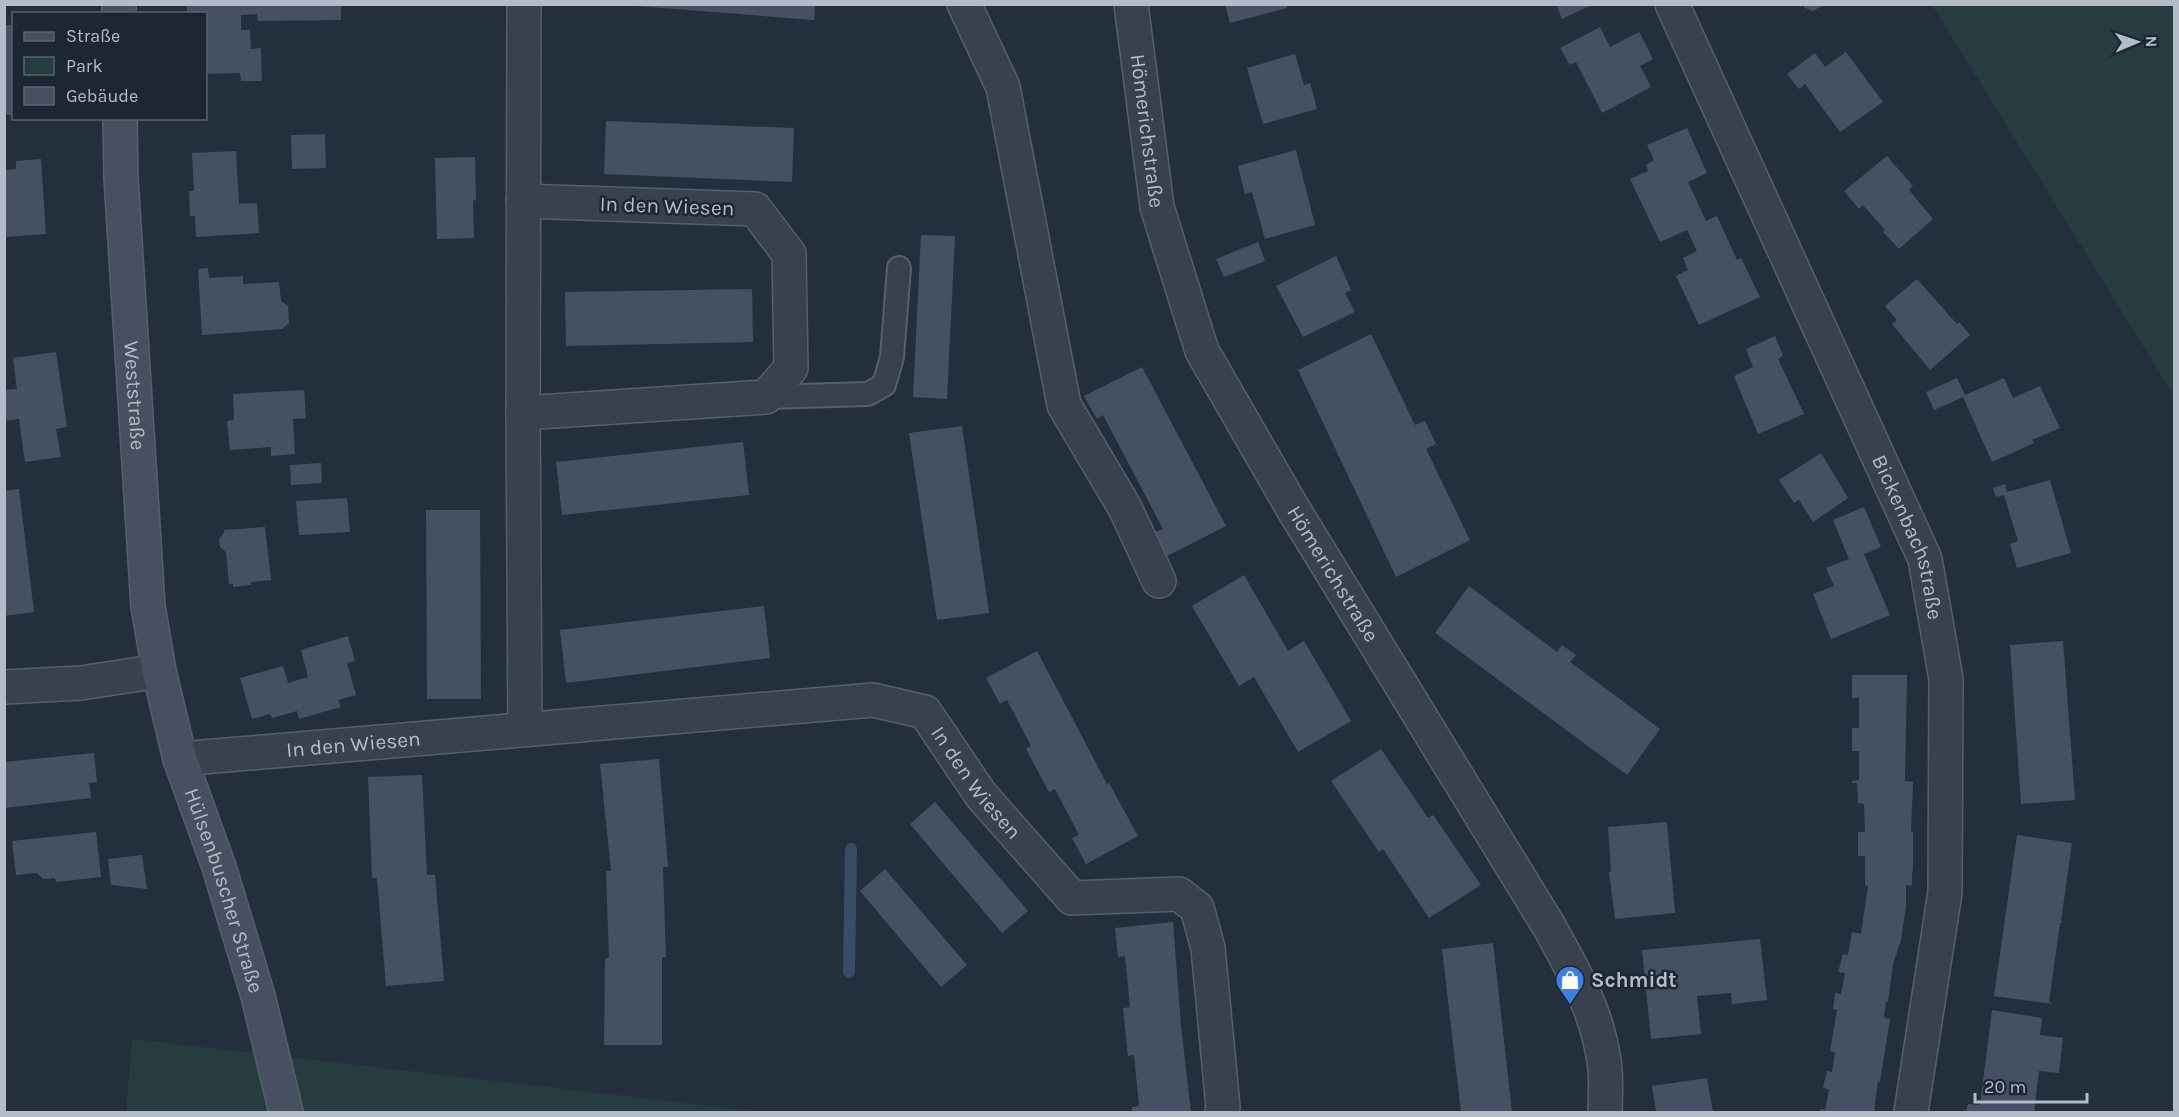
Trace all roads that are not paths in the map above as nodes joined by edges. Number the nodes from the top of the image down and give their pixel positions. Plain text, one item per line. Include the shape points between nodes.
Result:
1 (524, 4) edge
2 (964, 4) edge
3 (1131, 4) edge
4 (1672, 4) edge
5 (120, 120) edge
6 (523, 201) junction
7 (899, 268) dead end
8 (766, 397) junction
9 (523, 413) junction
10 (1160, 581) dead end
11 (159, 671) junction
12 (4, 687) edge
13 (525, 729) junction
14 (180, 759) junction
15 (286, 1113) edge
16 (1222, 1113) edge
17 (1605, 1113) edge
18 (1911, 1113) edge

1 - 6 street
2 - 10 street via 1003,87 1064,405 1125,508
3 - 17 street, Hömerichstraße via 1157,207 1202,351 1586,994 1605,1062
4 - 18 street, Bickenbachstraße via 1925,559 1946,679 1945,892
5 - 11 main road, Weststraße via 148,606
6 - 8 street, In den Wiesen via 755,209 789,254 790,368
6 - 9 street
7 - 8 lane via 892,357 884,385 868,394
8 - 9 street
9 - 13 street
11 - 12 street via 81,683
11 - 14 main road, Hülsenbuscher Straße
13 - 14 street, In den Wiesen
13 - 16 street, In den Wiesen via 873,699 925,712 981,795 1072,898 1179,894 1197,908 1213,988
14 - 15 main road, Hülsenbuscher Straße via 258,996

